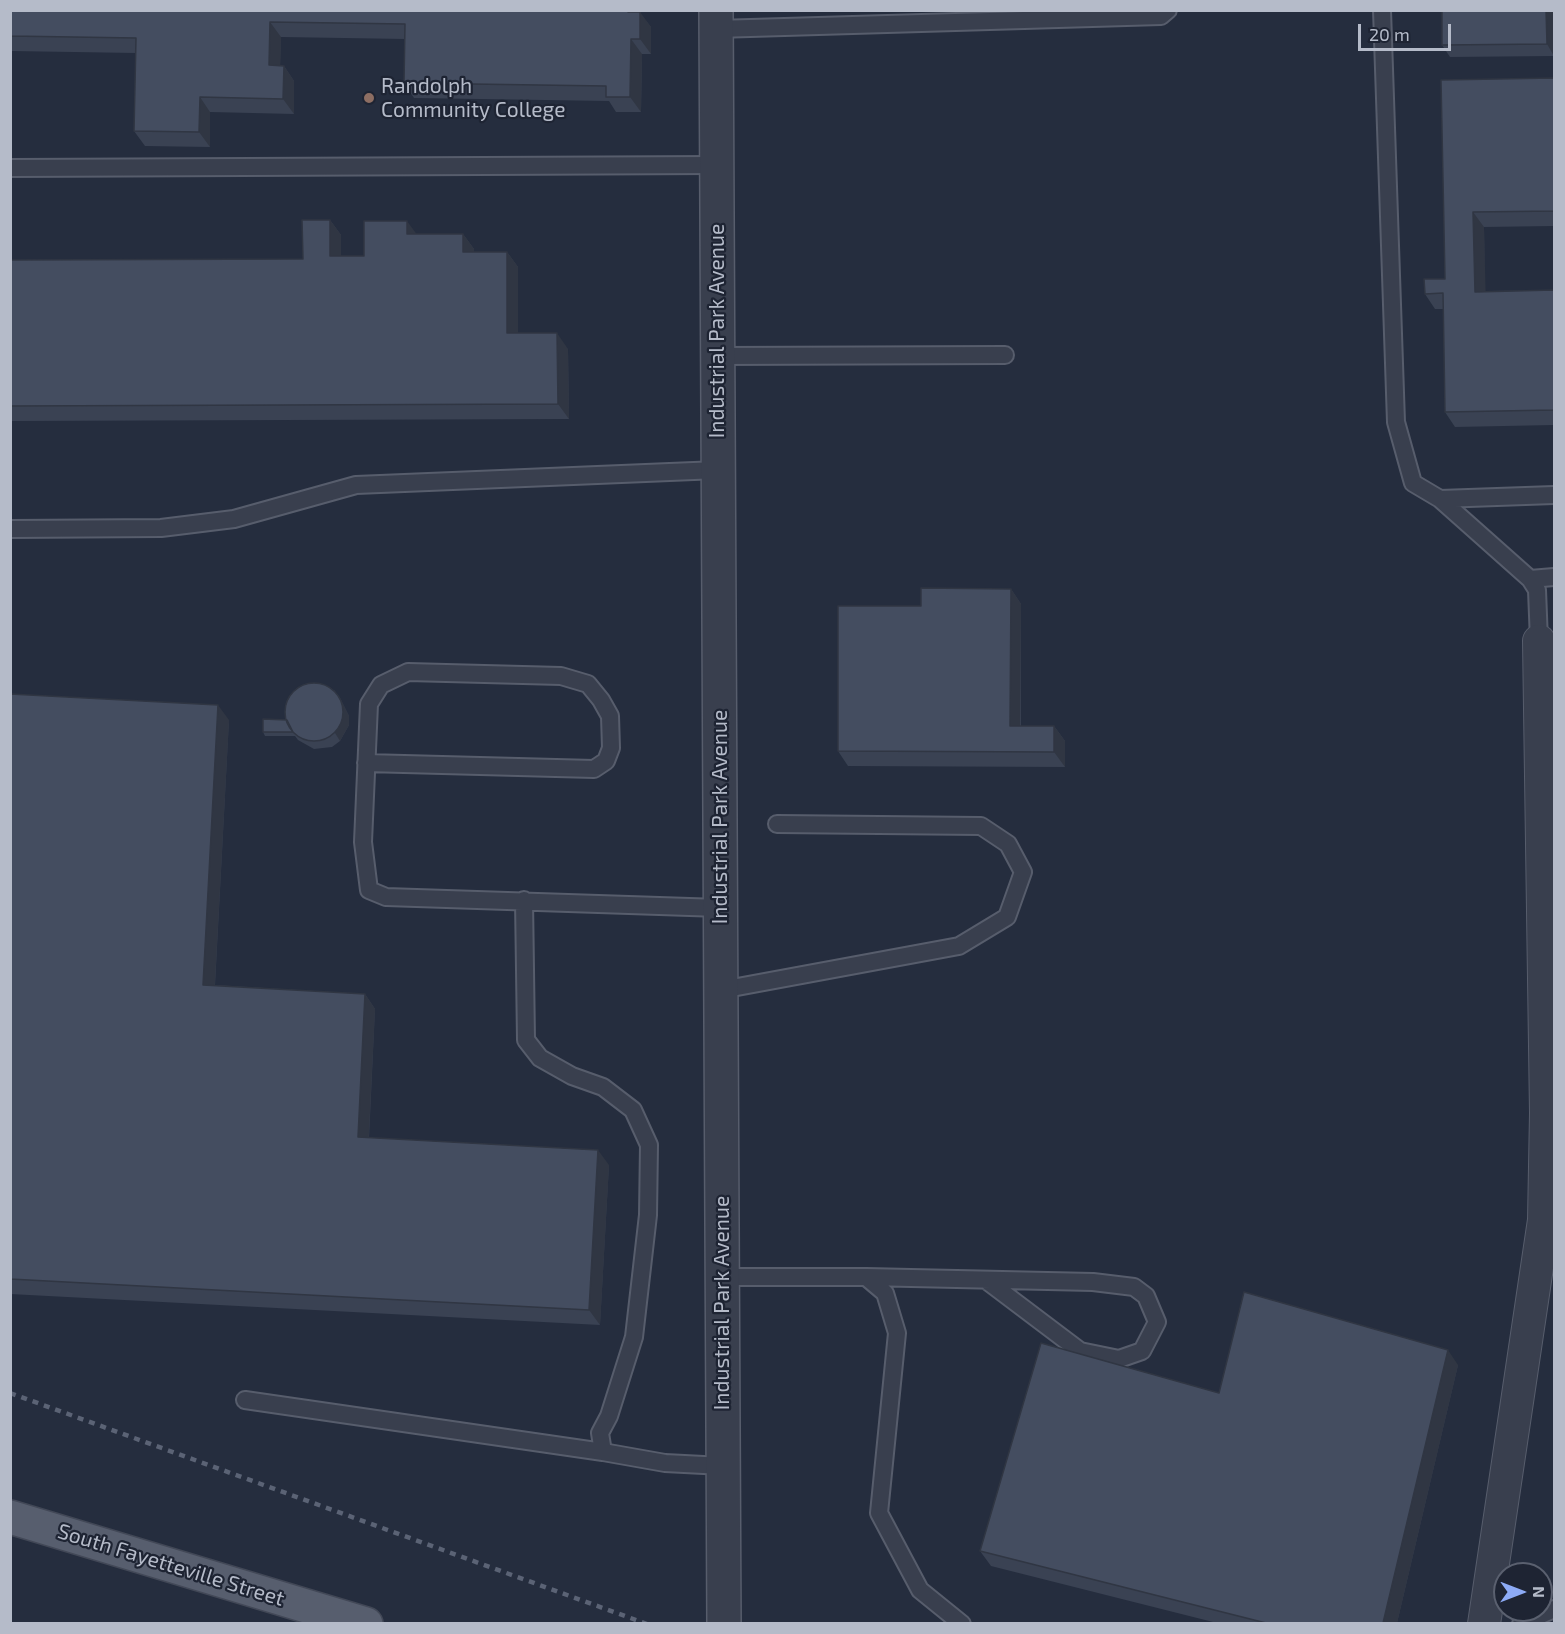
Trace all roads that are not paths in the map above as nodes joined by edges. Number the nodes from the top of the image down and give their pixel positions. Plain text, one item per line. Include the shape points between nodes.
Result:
1 (1168, 10) edge
2 (1382, 10) edge
3 (716, 20) edge
4 (717, 165) junction
5 (10, 168) edge
6 (1005, 355) dead end
7 (718, 356) junction
8 (718, 470) junction
9 (1554, 495) edge
10 (1440, 499) junction
11 (11, 529) edge
12 (1554, 578) edge
13 (1530, 579) junction
14 (1539, 641) joint
15 (366, 763) junction
16 (777, 824) dead end
17 (524, 900) junction
18 (720, 908) junction
19 (721, 990) junction
20 (1549, 1221) edge
21 (722, 1277) junction
22 (866, 1277) junction
23 (986, 1280) junction
24 (245, 1400) dead end
25 (603, 1452) junction
26 (723, 1466) junction
27 (10, 1518) edge
28 (1554, 1609) edge
29 (329, 1618) edge
30 (366, 1623) edge
31 (724, 1623) edge
32 (962, 1623) edge
33 (1484, 1623) edge
34 (1521, 1623) edge

1 - 3 lane via 1161,16
2 - 10 lane via 1396,422 1413,483
3 - 4 street, Industrial Park Avenue
4 - 5 lane
4 - 7 street, Industrial Park Avenue
6 - 7 lane
7 - 8 street, Industrial Park Avenue
8 - 11 lane via 356,485 234,519 161,528
8 - 18 street, Industrial Park Avenue
9 - 10 lane
10 - 13 lane
12 - 13 lane
13 - 14 lane via 1537,590
14 - 20 street
15 - 15 lane via 369,704 381,685 408,672 561,676 588,684 610,716 611,748 606,761 594,769
15 - 17 lane via 363,842 369,890 386,897
16 - 19 lane via 981,826 1008,844 1023,872 1007,917 959,946
17 - 18 lane
17 - 25 lane via 526,1040 540,1058 603,1087 633,1110 648,1145 648,1215 634,1337 600,1433
18 - 19 street, Industrial Park Avenue
19 - 21 street, Industrial Park Avenue
20 - 33 street
21 - 22 lane
21 - 26 street, Industrial Park Avenue
22 - 23 lane
22 - 32 lane via 885,1293 897,1333 879,1513 920,1590
23 - 23 lane via 1093,1282 1134,1287 1146,1296 1157,1322 1142,1351 1119,1359 1080,1351
24 - 25 lane
25 - 26 lane via 665,1464
26 - 31 street, Industrial Park Avenue
27 - 29 main road, South Fayetteville Street
28 - 34 lane
29 - 30 main road, South Fayetteville Street

